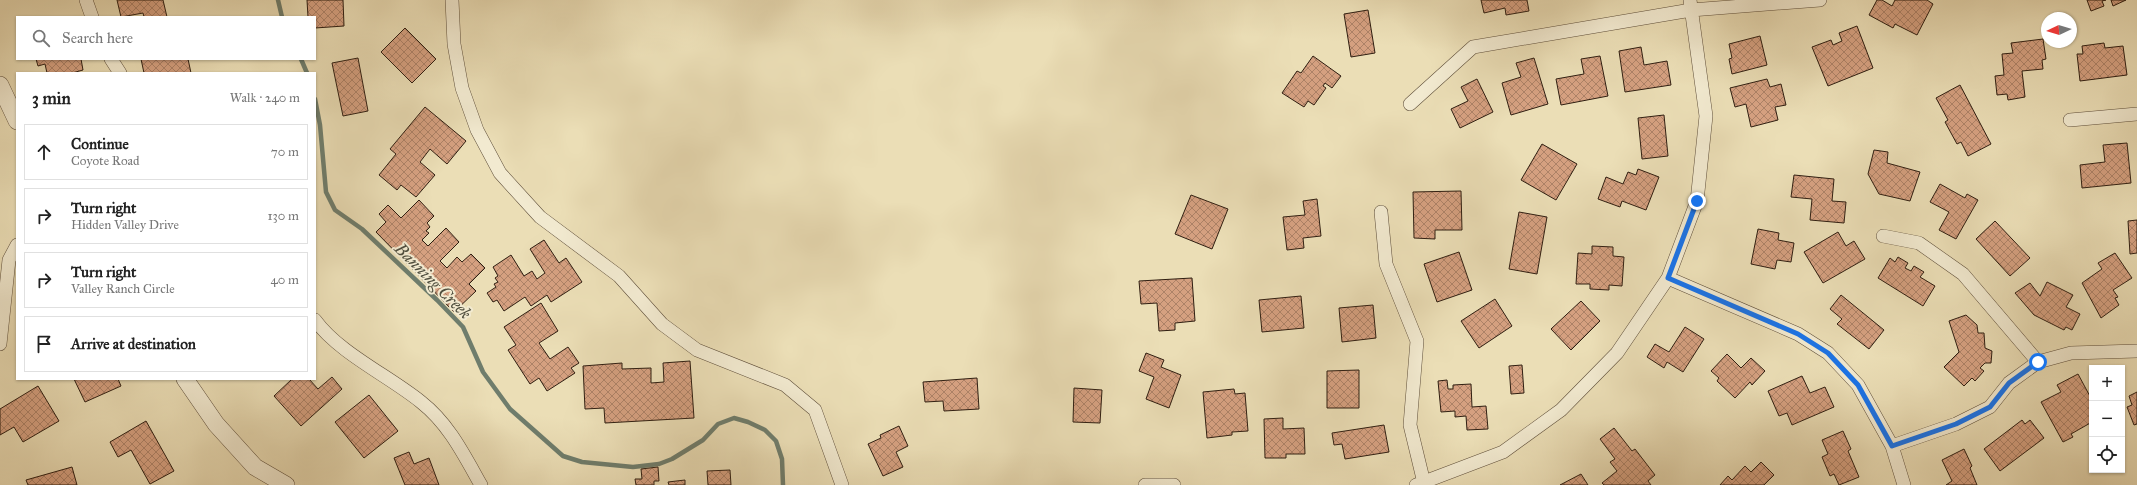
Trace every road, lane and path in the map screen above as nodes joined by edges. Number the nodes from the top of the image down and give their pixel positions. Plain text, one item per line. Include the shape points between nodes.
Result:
1 (86, 0) edge
2 (452, 0) edge
3 (1820, 0) edge
4 (1690, 5) edge
5 (92, 16) edge
6 (112, 60) edge
7 (119, 72) edge
8 (0, 84) edge
9 (1410, 104) dead end
10 (2137, 114) edge
11 (16, 119) edge
12 (2070, 120) dead end
13 (1381, 212) dead end
14 (1883, 236) dead end
15 (16, 247) edge
16 (1668, 278) junction
17 (316, 321) edge
18 (0, 344) edge
19 (2137, 351) edge
20 (2038, 362) junction
21 (186, 380) edge
22 (1892, 446) junction
23 (1420, 484) edge
24 (286, 485) edge
25 (481, 485) edge
26 (842, 485) edge
27 (1145, 485) edge
28 (1174, 485) edge
29 (1904, 485) edge

1 - 5 street
2 - 26 street via 454,44 462,88 477,130 500,173 540,217 619,276 662,324 697,350 785,385 815,410
3 - 4 street
4 - 9 street via 1473,47
4 - 16 street via 1706,116 1697,201
6 - 7 street
8 - 11 street
10 - 12 street
13 - 23 street via 1386,264 1417,342 1410,425
14 - 20 street via 1919,243 1963,274
15 - 18 street via 9,260
16 - 22 street via 1798,334 1828,353 1858,385
16 - 23 street via 1617,353 1561,410 1503,452
17 - 25 street via 352,354 422,402 451,432
19 - 20 street via 2071,353
20 - 22 street via 2009,383 1990,407 1956,424
21 - 24 street via 216,424 255,467
22 - 29 street
27 - 28 street

